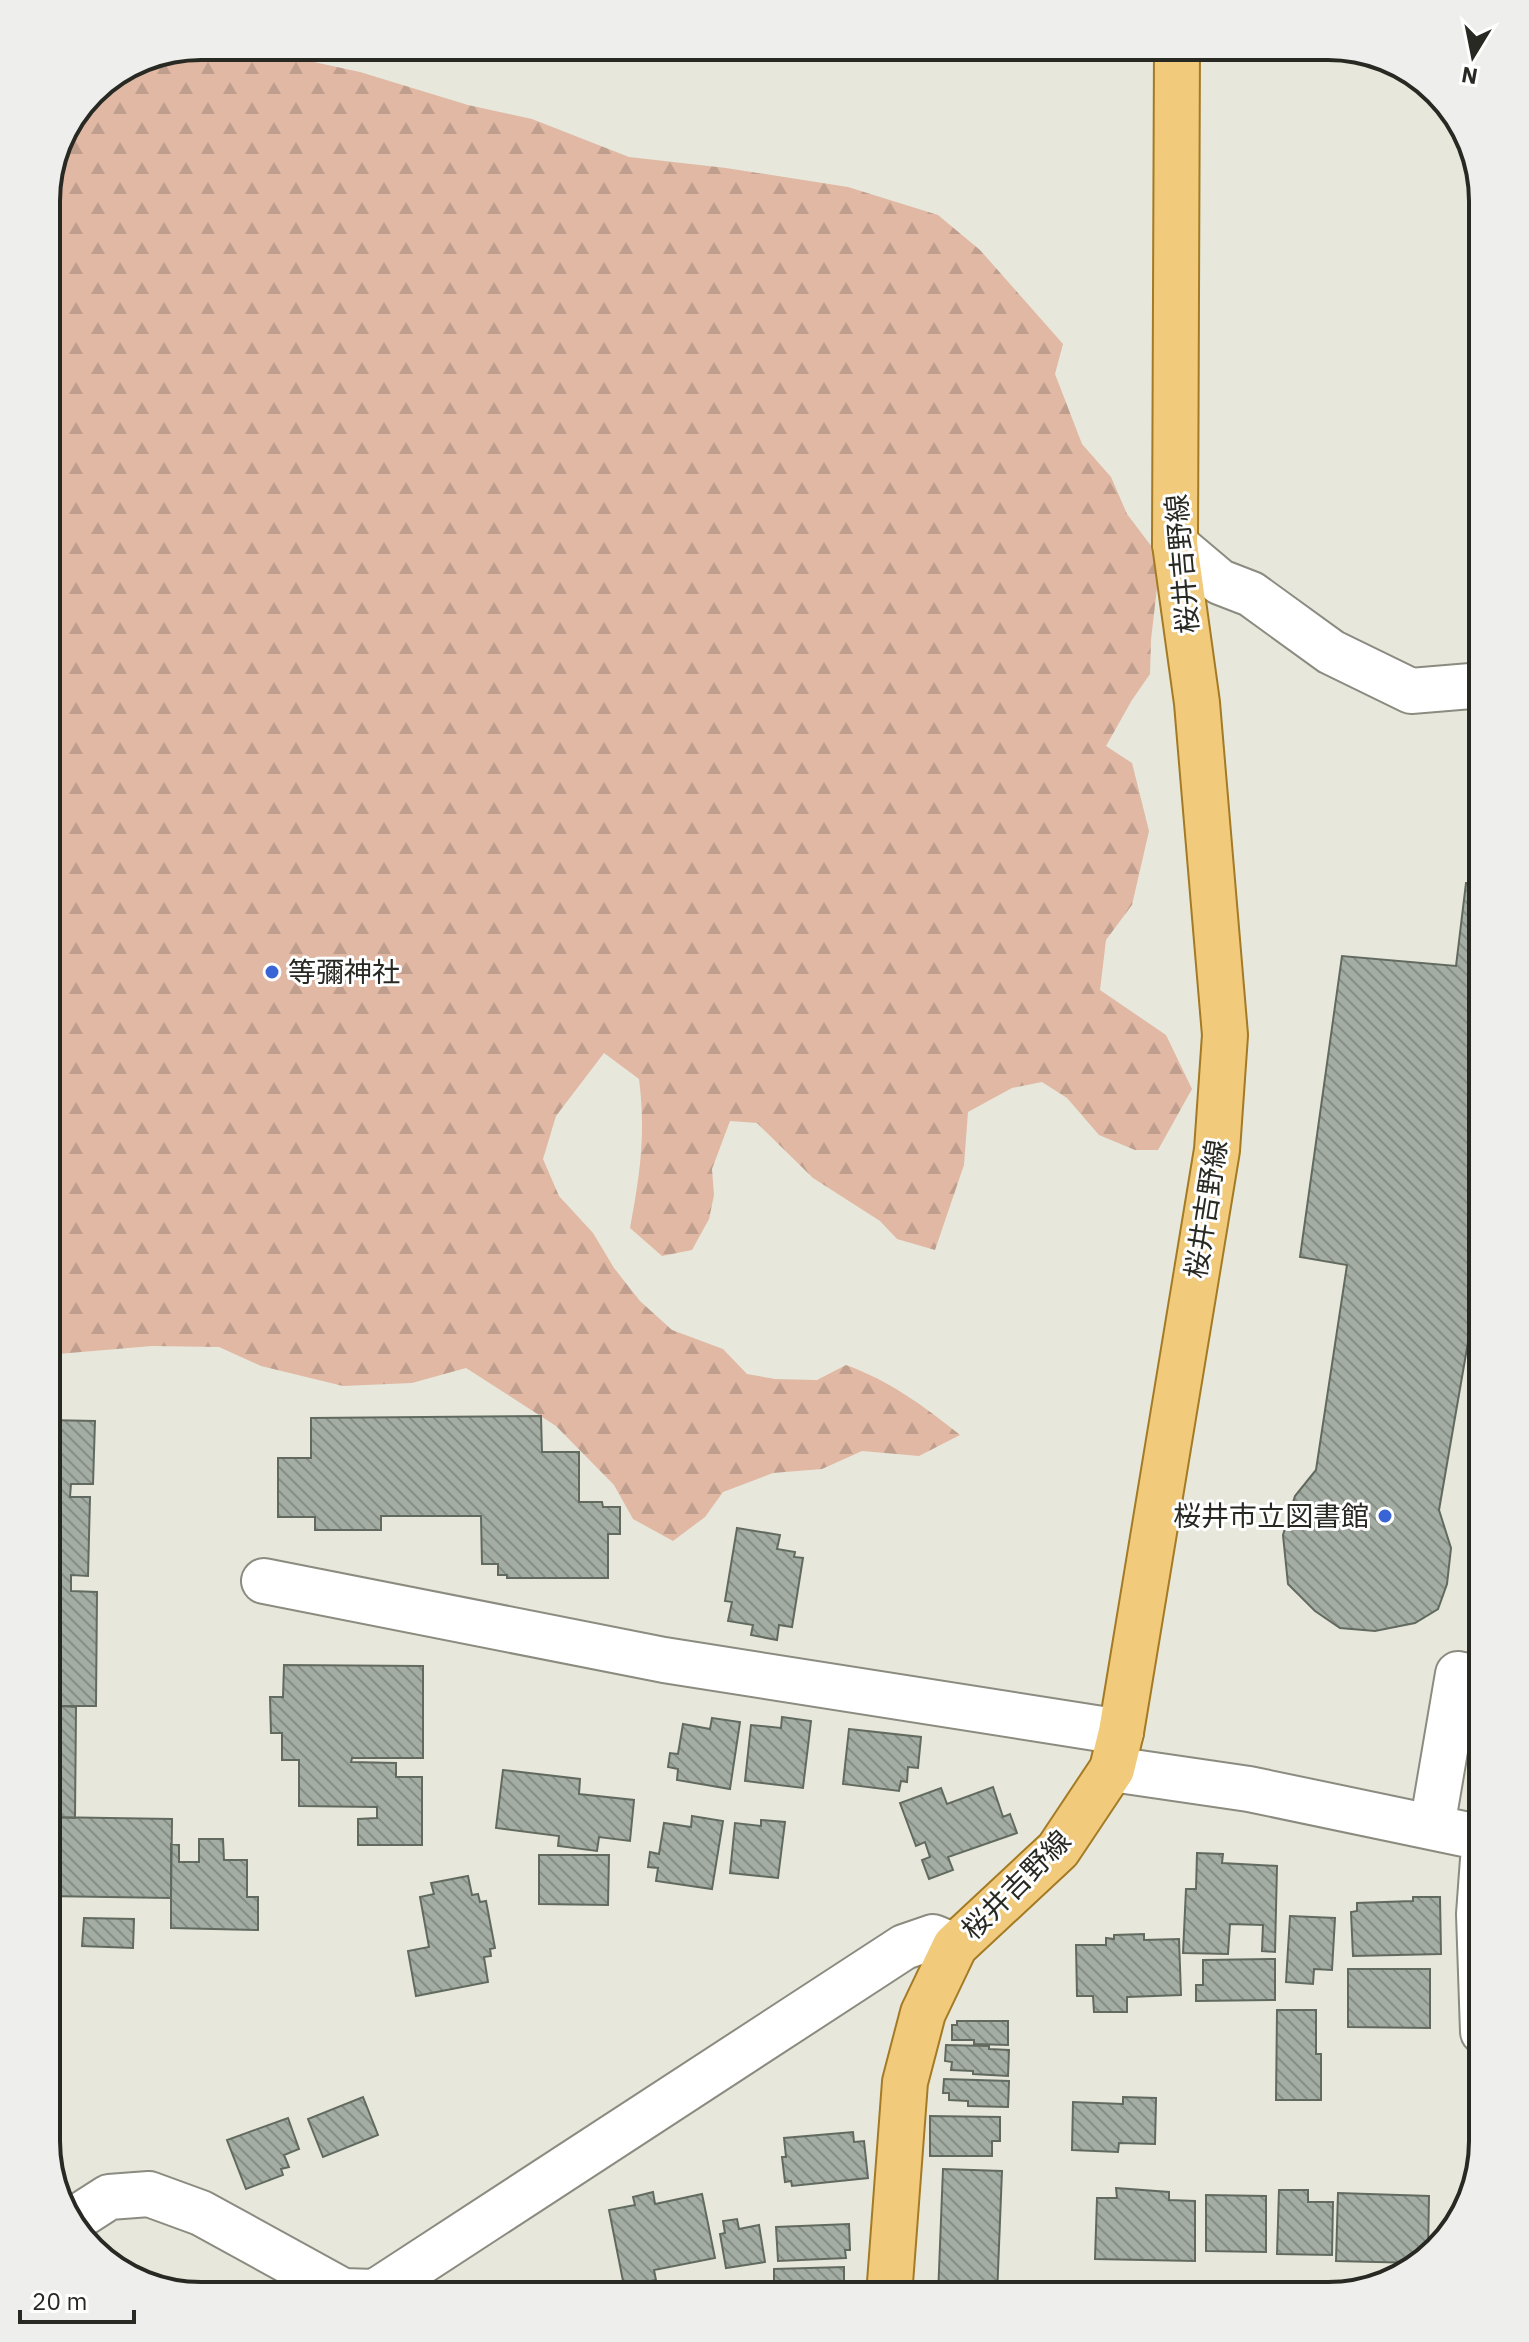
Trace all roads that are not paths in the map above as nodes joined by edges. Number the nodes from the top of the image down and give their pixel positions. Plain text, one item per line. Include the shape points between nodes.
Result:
1 (1177, 60) edge
2 (1175, 544) junction
3 (1469, 686) edge
4 (264, 1581) dead end
5 (1469, 1676) edge
6 (1116, 1750) junction
7 (1432, 1827) junction
8 (1469, 1835) edge
9 (955, 1946) junction
10 (81, 2215) edge
11 (327, 2282) edge
12 (390, 2282) edge
13 (890, 2282) edge

1 - 2 main road, 桜井吉野線
2 - 3 street via 1220,582 1251,594 1331,652 1411,691
2 - 6 main road, 桜井吉野線 via 1197,703 1225,1035 1217,1150
4 - 6 street
5 - 7 street via 1458,1674
6 - 7 street via 1249,1789
6 - 9 main road, 桜井吉野線 via 1058,1850
7 - 8 street
9 - 12 street via 933,1937 904,1947
9 - 13 main road, 桜井吉野線 via 923,2013 905,2082
10 - 11 street via 109,2197 149,2194 201,2213

